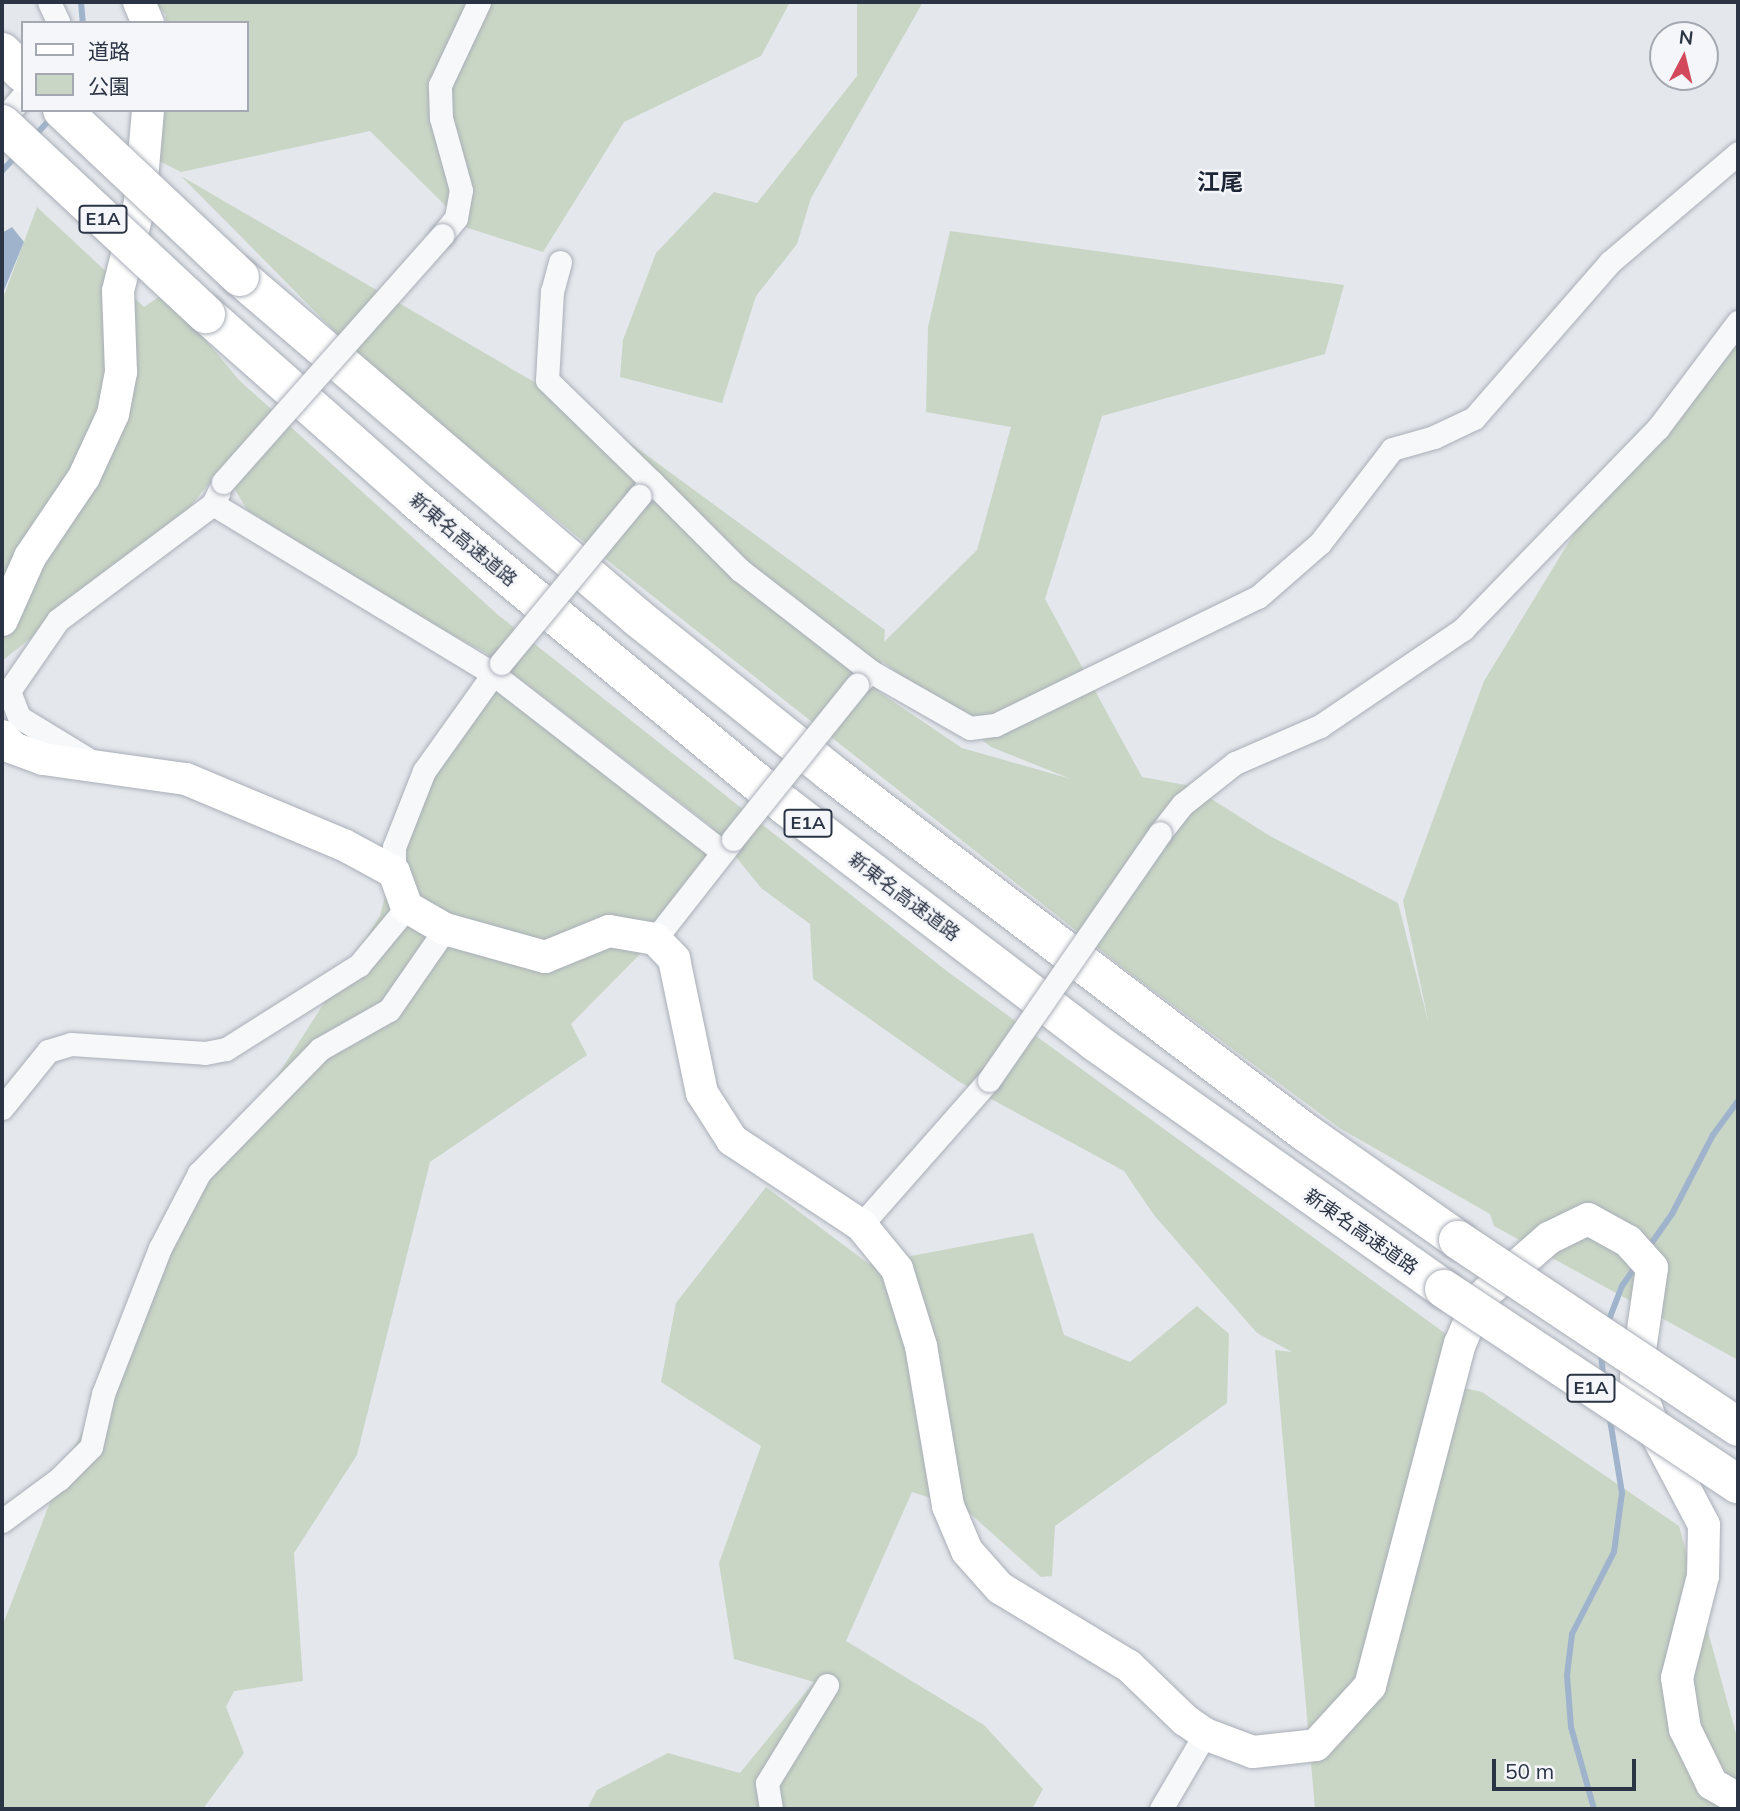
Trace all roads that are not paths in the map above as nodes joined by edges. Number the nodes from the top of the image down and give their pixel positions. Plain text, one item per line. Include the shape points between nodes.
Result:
1 (49, 2) edge
2 (139, 2) edge
3 (479, 2) edge
4 (58, 21) edge
5 (147, 21) edge
6 (2, 52) edge
7 (21, 71) edge
8 (21, 98) edge
9 (64, 112) edge
10 (148, 112) edge
11 (2, 122) edge
12 (1738, 153) edge
13 (560, 262) dead end
14 (1738, 322) edge
15 (645, 489) junction
16 (213, 505) junction
17 (2, 620) edge
18 (496, 668) junction
19 (864, 678) junction
20 (2, 736) edge
21 (100, 767) junction
22 (728, 846) junction
23 (394, 872) junction
24 (407, 907) junction
25 (445, 929) junction
26 (655, 939) junction
27 (2, 1108) edge
28 (861, 1225) junction
29 (1738, 1427) edge
30 (1738, 1484) edge
31 (2, 1521) edge
32 (827, 1685) dead end
33 (1205, 1734) junction
34 (1738, 1799) edge
35 (771, 1809) edge
36 (1161, 1809) edge

1 - 4 street
2 - 5 street
3 - 16 street, bridge via 440,85 441,118 461,190 456,218 223,482
6 - 7 highway
8 - 11 street
9 - 29 highway, E1A, bridge via 240,277 638,618 830,772 1284,1117
10 - 17 street via 140,202 118,291 121,372 113,414 84,477 30,556
11 - 30 highway, 新東名高速道路 / E1A, bridge via 205,314 416,501 787,807 1095,1042 1444,1289
12 - 19 street via 1610,262 1474,418 1434,437 1392,449 1320,543 1258,597 995,725 970,728
13 - 15 street via 552,291 547,380
14 - 28 street, bridge via 1658,428 1463,629 1320,726 1235,762 1183,804 989,1080
15 - 18 street, bridge
15 - 19 street
16 - 18 street
16 - 21 street via 58,620 9,691 19,717
18 - 22 street
18 - 23 street via 424,771 394,848
19 - 22 street, bridge
20 - 21 street via 13,748 43,759
21 - 23 street via 186,779 344,845
22 - 26 street
23 - 24 street
24 - 25 street
24 - 27 street via 359,965 226,1049 205,1053 71,1044 48,1051
25 - 26 street via 545,957 609,931
25 - 31 street via 389,1010 320,1049 199,1173 160,1248 103,1394 91,1447 59,1479
26 - 28 street via 674,959 702,1093 732,1140
28 - 33 street via 897,1269 921,1346 948,1506 967,1551 1000,1588 1129,1666
32 - 35 street via 767,1783
33 - 34 street via 1253,1752 1316,1745 1370,1686 1460,1344 1479,1299 1549,1238 1588,1219 1628,1241 1652,1268 1636,1378 1655,1432 1704,1525 1703,1576 1677,1678 1685,1729 1712,1784
33 - 36 street

